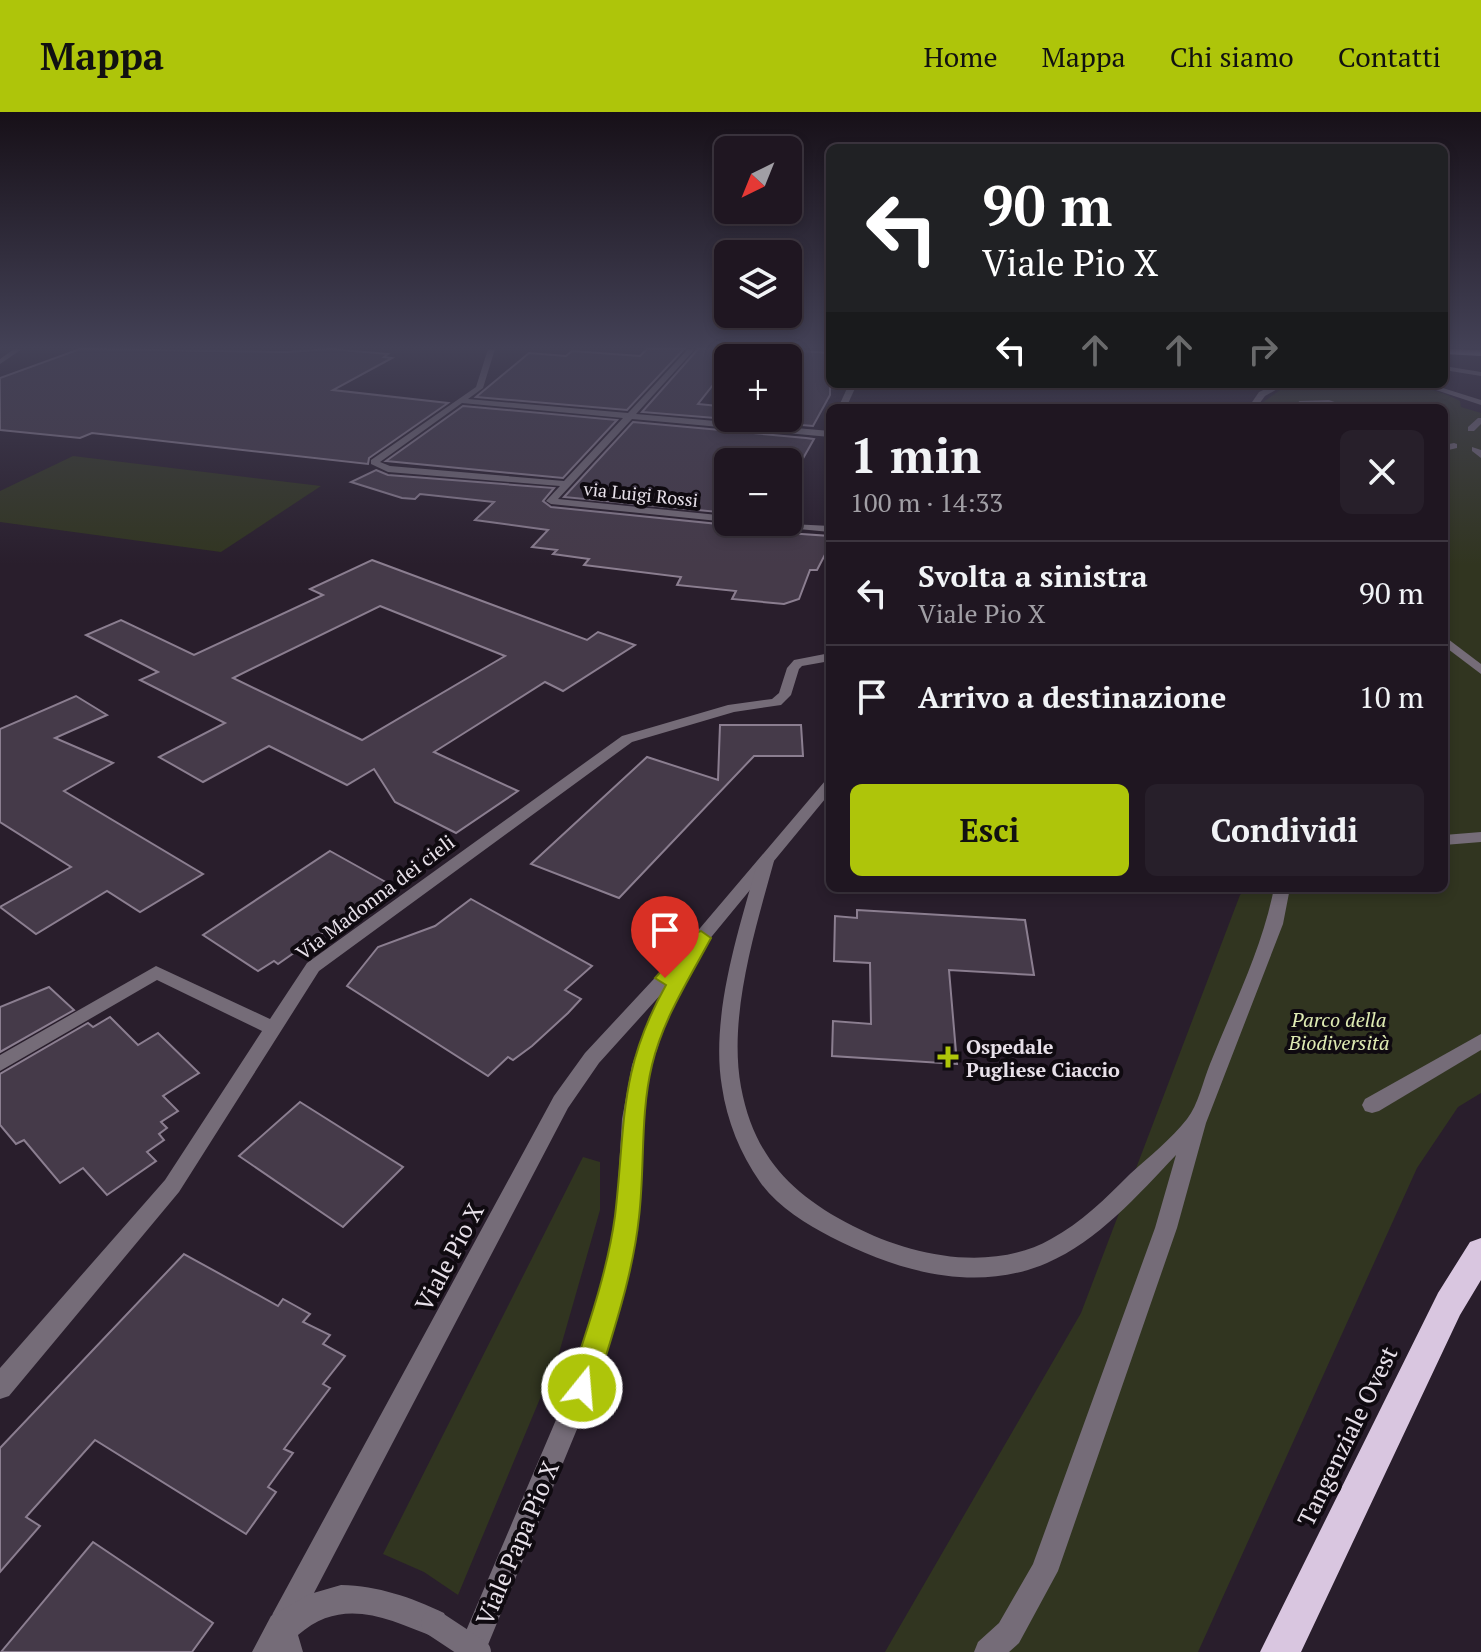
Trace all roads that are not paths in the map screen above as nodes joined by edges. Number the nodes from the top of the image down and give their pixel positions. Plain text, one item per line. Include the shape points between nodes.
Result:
1 (432, 421) edge
2 (624, 421) edge
3 (683, 421) edge
4 (1480, 421) edge
5 (1471, 429) dead end
6 (826, 434) edge
7 (566, 484) junction
8 (714, 518) edge
9 (802, 526) edge
10 (826, 529) edge
11 (1448, 643) edge
12 (825, 657) edge
13 (1481, 670) edge
14 (826, 789) edge
15 (1481, 837) edge
16 (1448, 840) edge
17 (766, 861) junction
18 (1281, 892) edge
19 (701, 938) junction
20 (272, 1028) junction
21 (1481, 1041) edge
22 (0, 1064) edge
23 (1372, 1105) dead end
24 (1196, 1123) junction
25 (1481, 1252) edge
26 (0, 1387) edge
27 (285, 1639) edge
28 (998, 1646) edge
29 (266, 1652) edge
30 (471, 1652) edge
31 (478, 1652) edge
32 (1280, 1652) edge

1 - 7 street via 376,465
2 - 7 street
3 - 6 street
4 - 5 street
7 - 8 street, via Luigi Rossi via 551,501
9 - 10 street
11 - 13 street
12 - 20 street, Via Madonna dei cieli via 793,668 785,695 776,702 733,708 627,739 313,967
14 - 17 street, Viale Papa Pio X
15 - 16 street
17 - 19 street, Viale Papa Pio X
17 - 24 street via 740,950 728,1027 730,1087 737,1123 757,1162 782,1192 827,1225 897,1257 944,1265 991,1266 1038,1257 1076,1236
18 - 24 street via 1275,924
19 - 27 street, Viale Pio X via 592,1058 561,1102
19 - 30 street, Viale Papa Pio X via 658,1018 642,1065 632,1119 627,1218 611,1295 582,1388
20 - 22 street via 156,972
20 - 26 street, Via Madonna dei cieli via 172,1186
21 - 23 street
24 - 28 street via 1166,1228 1044,1571
25 - 32 highway, Tangenziale Ovest via 1449,1304
27 - 29 street, Viale Pio X
27 - 31 street, bridge via 310,1607 352,1596 399,1605

